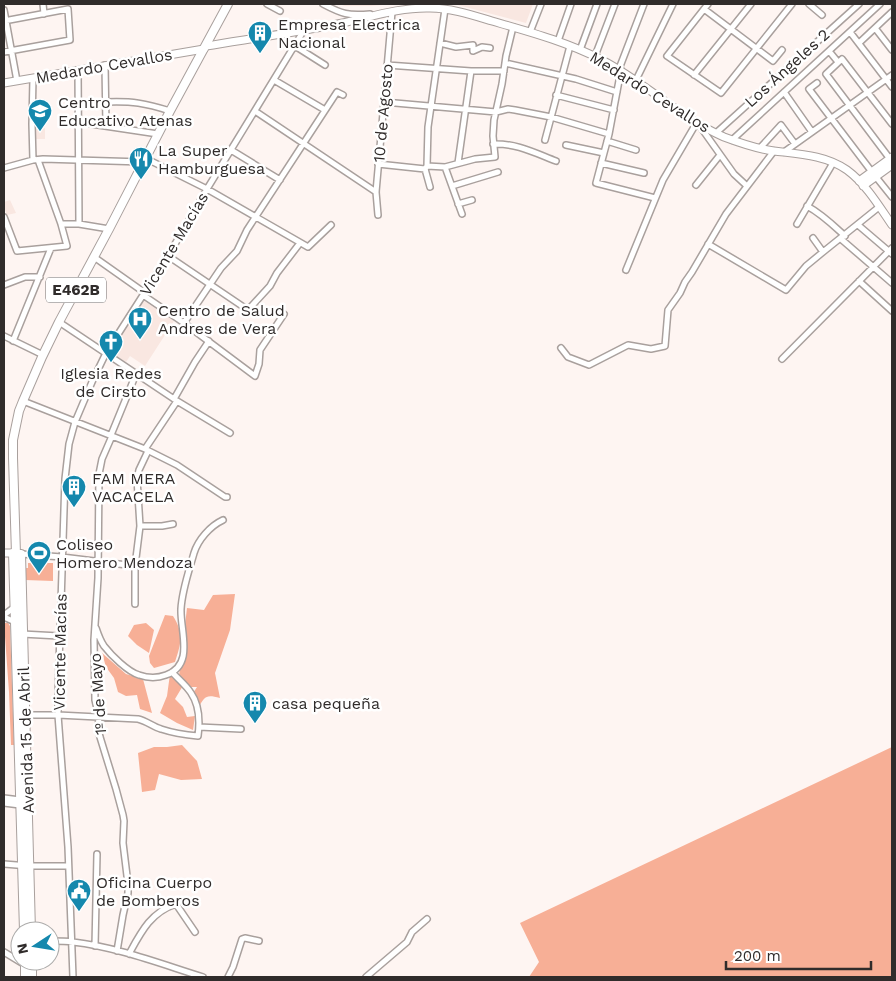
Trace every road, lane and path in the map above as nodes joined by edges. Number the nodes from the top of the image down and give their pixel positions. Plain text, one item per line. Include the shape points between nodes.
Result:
1 (43, 4) edge
2 (228, 4) edge
3 (267, 4) edge
4 (323, 4) edge
5 (540, 4) edge
6 (571, 4) edge
7 (597, 4) edge
8 (614, 4) edge
9 (644, 4) edge
10 (673, 4) edge
11 (708, 4) edge
12 (751, 4) edge
13 (792, 4) edge
14 (809, 4) edge
15 (859, 4) edge
16 (880, 4) edge
17 (445, 9) junction
18 (704, 9) junction
19 (4, 10) edge
20 (280, 11) dead end
21 (339, 12) junction
22 (391, 12) junction
23 (892, 13) edge
24 (44, 14) junction
25 (822, 14) dead end
26 (5, 20) edge
27 (339, 24) junction
28 (513, 27) junction
29 (875, 28) junction
30 (731, 29) junction
31 (304, 30) junction
32 (530, 32) junction
33 (850, 32) junction
34 (558, 41) junction
35 (440, 43) junction
36 (859, 43) junction
37 (295, 46) junction
38 (570, 46) junction
39 (205, 47) junction
40 (490, 48) dead end
41 (756, 48) junction
42 (580, 50) junction
43 (782, 50) dead end
44 (892, 50) edge
45 (12, 51) junction
46 (829, 51) junction
47 (4, 52) edge
48 (594, 56) junction
49 (840, 60) junction
50 (505, 63) junction
51 (326, 64) dead end
52 (105, 65) junction
53 (387, 65) junction
54 (436, 69) junction
55 (78, 70) junction
56 (620, 70) junction
57 (471, 71) junction
58 (504, 71) junction
59 (694, 75) junction
60 (892, 75) edge
61 (562, 76) junction
62 (33, 78) junction
63 (886, 79) junction
64 (274, 80) junction
65 (636, 80) junction
66 (17, 81) junction
67 (4, 83) edge
68 (816, 83) dead end
69 (892, 87) edge
70 (617, 92) junction
71 (784, 92) junction
72 (868, 92) junction
73 (343, 95) dead end
74 (556, 95) junction
75 (106, 102) junction
76 (384, 102) junction
77 (431, 106) junction
78 (849, 106) junction
79 (466, 109) junction
80 (325, 110) junction
81 (614, 110) junction
82 (170, 111) junction
83 (255, 111) junction
84 (496, 112) junction
85 (551, 117) junction
86 (831, 118) junction
87 (78, 122) junction
88 (697, 122) junction
89 (892, 124) edge
90 (106, 126) junction
91 (812, 132) junction
92 (716, 133) junction
93 (158, 134) junction
94 (609, 134) junction
95 (544, 140) dead end
96 (732, 140) junction
97 (607, 141) junction
98 (304, 143) junction
99 (493, 144) junction
100 (796, 144) junction
101 (566, 145) dead end
102 (760, 148) junction
103 (231, 150) junction
104 (636, 150) dead end
105 (774, 151) junction
106 (784, 152) junction
107 (604, 153) junction
108 (720, 155) junction
109 (36, 160) junction
110 (78, 160) junction
111 (144, 160) junction
112 (556, 161) dead end
113 (891, 161) edge
114 (601, 163) junction
115 (832, 163) junction
116 (378, 164) junction
117 (458, 164) junction
118 (426, 167) junction
119 (445, 167) junction
120 (4, 168) edge
121 (498, 172) dead end
122 (644, 173) dead end
123 (874, 174) junction
124 (280, 180) junction
125 (862, 183) junction
126 (696, 185) dead end
127 (452, 186) junction
128 (747, 186) junction
129 (430, 187) dead end
130 (207, 189) junction
131 (376, 192) junction
132 (892, 197) edge
133 (655, 198) junction
134 (472, 200) dead end
135 (458, 204) junction
136 (808, 206) junction
137 (879, 207) junction
138 (462, 214) dead end
139 (378, 215) dead end
140 (255, 217) junction
141 (4, 219) edge
142 (61, 224) junction
143 (79, 224) junction
144 (797, 224) dead end
145 (331, 225) dead end
146 (858, 225) junction
147 (892, 225) edge
148 (109, 229) junction
149 (813, 238) dead end
150 (843, 238) junction
151 (300, 243) junction
152 (708, 244) junction
153 (52, 248) junction
154 (891, 251) edge
155 (823, 252) junction
156 (168, 256) junction
157 (94, 257) junction
158 (874, 266) junction
159 (626, 270) dead end
160 (40, 277) junction
161 (860, 281) junction
162 (892, 283) edge
163 (210, 284) junction
164 (4, 286) edge
165 (144, 294) junction
166 (892, 310) edge
167 (284, 314) dead end
168 (59, 322) junction
169 (184, 323) junction
170 (4, 336) edge
171 (13, 341) junction
172 (209, 341) junction
173 (561, 348) dead end
174 (106, 353) junction
175 (43, 355) junction
176 (782, 359) dead end
177 (136, 374) junction
178 (175, 400) junction
179 (23, 401) junction
180 (75, 422) junction
181 (230, 433) dead end
182 (112, 435) junction
183 (147, 450) junction
184 (227, 497) dead end
185 (223, 520) dead end
186 (173, 524) dead end
187 (140, 526) junction
188 (4, 553) edge
189 (16, 554) junction
190 (62, 557) junction
191 (97, 561) junction
192 (134, 566) junction
193 (22, 596) junction
194 (135, 604) dead end
195 (15, 607) junction
196 (4, 616) edge
197 (15, 622) junction
198 (95, 627) junction
199 (23, 634) junction
200 (59, 636) junction
201 (172, 672) junction
202 (25, 715) junction
203 (58, 715) junction
204 (99, 717) junction
205 (199, 727) junction
206 (241, 729) dead end
207 (4, 798) edge
208 (4, 803) edge
209 (20, 803) junction
210 (97, 854) dead end
211 (4, 864) edge
212 (26, 866) junction
213 (68, 866) junction
214 (427, 919) dead end
215 (24, 921) edge
216 (30, 921) edge
217 (195, 932) dead end
218 (60, 941) edge
219 (259, 941) dead end
220 (72, 942) junction
221 (95, 946) junction
222 (117, 951) junction
223 (129, 954) junction
224 (73, 977) edge
225 (203, 977) edge
226 (228, 977) edge
227 (366, 977) edge

1 - 24 street
2 - 39 main road, Avenida 15 de Abril / E462B
3 - 20 street
4 - 21 street
5 - 32 street
6 - 34 street
7 - 42 street
8 - 48 street
9 - 56 street
10 - 65 street
11 - 18 street
12 - 30 street
13 - 41 street
14 - 25 street
15 - 92 street, Los Ángeles 2
16 - 33 street
17 - 22 street, Medardo Cevallos
17 - 28 street, Medardo Cevallos
17 - 35 street
18 - 30 street
18 - 59 street via 667,56
19 - 26 street
21 - 22 street via 354,15
21 - 27 street via 342,21
22 - 27 street, Medardo Cevallos
22 - 53 street, 10 de Agosto
23 - 29 street
24 - 26 street
24 - 45 street via 68,9 70,40
26 - 45 street
27 - 31 street, Medardo Cevallos
28 - 32 street, Medardo Cevallos
28 - 50 street
29 - 36 street
29 - 44 street
30 - 41 street
30 - 59 street
31 - 37 street, Vicente Macías
31 - 39 street, Medardo Cevallos
32 - 34 street, Medardo Cevallos
33 - 36 street
33 - 46 street
34 - 38 street, Medardo Cevallos
35 - 40 street via 456,47 473,45 473,51
35 - 54 street
36 - 63 street
37 - 51 street
37 - 64 street, Vicente Macías
38 - 42 street, Medardo Cevallos
38 - 61 street
39 - 52 street, Medardo Cevallos
39 - 82 main road, Avenida 15 de Abril / E462B
41 - 43 street via 773,61
41 - 59 street via 721,93
42 - 48 street, Medardo Cevallos
45 - 47 street
45 - 66 street
46 - 49 street
46 - 71 street
48 - 56 street, Medardo Cevallos
49 - 72 street
49 - 78 street via 826,74
50 - 58 street
50 - 61 street
52 - 55 street, Medardo Cevallos
52 - 75 street
53 - 54 street
53 - 76 street, 10 de Agosto
54 - 57 street
54 - 77 street
55 - 62 street, Medardo Cevallos
55 - 87 street
56 - 65 street, Medardo Cevallos
56 - 70 street
57 - 58 street
57 - 79 street
58 - 84 street
60 - 63 street
61 - 70 street
61 - 74 street
62 - 66 street, Medardo Cevallos
62 - 109 street via 32,124
63 - 69 street
63 - 72 street
64 - 80 street
64 - 83 street, Vicente Macías
65 - 88 street, Medardo Cevallos
66 - 67 street, Medardo Cevallos
68 - 86 street via 809,89
70 - 81 street
71 - 91 street
71 - 96 street
72 - 78 street
72 - 89 street
73 - 80 street via 337,92
74 - 81 street
74 - 85 street
75 - 82 street via 148,104
75 - 90 street
76 - 77 street
76 - 116 street, 10 de Agosto
77 - 79 street
77 - 118 street
78 - 86 street
78 - 113 street
79 - 84 street
79 - 117 street
80 - 98 street
81 - 94 street
82 - 93 main road, Avenida 15 de Abril / E462B
83 - 98 street
83 - 103 street, Vicente Macías
84 - 85 street via 508,109
84 - 99 street
85 - 94 street
85 - 95 street
86 - 91 street
86 - 123 street
87 - 90 street
87 - 110 street
88 - 92 street, Medardo Cevallos
88 - 108 street
88 - 133 street
90 - 93 street
91 - 100 street
92 - 96 street, Medardo Cevallos
93 - 111 main road, Avenida 15 de Abril / E462B
94 - 97 street
96 - 102 street, Medardo Cevallos
97 - 104 street
97 - 107 street
98 - 124 street
98 - 131 street
99 - 112 street via 526,149
99 - 117 street via 495,157
100 - 102 street via 781,125
100 - 106 street
101 - 107 street
102 - 105 street, Medardo Cevallos
103 - 124 street
103 - 130 street, Vicente Macías
105 - 106 street, Medardo Cevallos
105 - 128 street
106 - 115 street, Medardo Cevallos
107 - 114 street
108 - 126 street
108 - 128 street
109 - 110 street
109 - 120 street
109 - 142 street
110 - 111 street
110 - 143 street
111 - 130 street
111 - 148 main road, Avenida 15 de Abril / E462B
113 - 123 street
114 - 122 street
114 - 133 street via 596,183
115 - 125 street, Medardo Cevallos via 846,169
115 - 136 street
116 - 118 street
116 - 131 street, 10 de Agosto
117 - 119 street
118 - 119 street
118 - 129 street
119 - 127 street
121 - 127 street
123 - 125 street
123 - 132 street
124 - 140 street
125 - 137 street, Medardo Cevallos
127 - 135 street
128 - 152 street
130 - 140 street
130 - 156 street, Vicente Macías
131 - 139 street, 10 de Agosto
133 - 159 street
134 - 135 street
135 - 138 street
136 - 144 street
136 - 150 street via 831,223
137 - 146 street
137 - 147 street, Medardo Cevallos
140 - 151 street
140 - 163 street via 237,251
141 - 153 street via 17,251
142 - 143 street
142 - 153 street via 67,246
143 - 148 street
145 - 151 street via 308,247
146 - 150 street
146 - 154 street
148 - 157 main road, Avenida 15 de Abril / E462B
149 - 155 street
150 - 155 street
150 - 158 street
151 - 163 street via 270,286 248,310
152 - 155 street via 786,290
152 - 173 street via 668,310 665,346 651,349 628,345 589,365 568,357
153 - 160 street
154 - 158 street
156 - 163 street
156 - 165 street, Vicente Macías
157 - 165 street
157 - 168 main road, Avenida 15 de Abril / E462B
158 - 161 street
158 - 162 street
160 - 164 street via 25,277
160 - 171 street
161 - 166 street
161 - 176 street
163 - 169 street
165 - 169 street
165 - 174 street, Vicente Macías
167 - 172 street via 260,350 260,364 255,376
168 - 174 street
168 - 175 main road, Avenida 15 de Abril / E462B
169 - 172 street
170 - 171 street
171 - 175 street
172 - 178 street
174 - 177 street
174 - 180 street, Vicente Macías
175 - 179 main road, Avenida 15 de Abril / E462B
177 - 178 street
177 - 182 street, 1º de Mayo
178 - 181 street
178 - 183 street
179 - 180 street
179 - 189 main road, Avenida 15 de Abril / E462B via 13,440
180 - 182 street
180 - 190 street, Vicente Macías via 66,460
182 - 183 street
182 - 191 street, 1º de Mayo via 99,474
183 - 184 street
183 - 187 street via 137,479
185 - 201 street via 206,533 196,547 182,601 182,660
186 - 187 street
187 - 192 street
188 - 189 street
189 - 190 street
189 - 193 main road, Avenida 15 de Abril / E462B
189 - 195 main road, Avenida 15 de Abril / E462B
190 - 191 street
190 - 200 street, Vicente Macías
191 - 192 street
191 - 198 street, 1º de Mayo
192 - 194 street
193 - 195 street
193 - 199 main road, Avenida 15 de Abril / E462B
195 - 196 street
195 - 197 main road, Avenida 15 de Abril / E462B
196 - 197 street
197 - 199 street
197 - 209 main road, Avenida 15 de Abril / E462B
198 - 201 street via 109,651 136,674 154,677
198 - 204 street, 1º de Mayo via 95,694
199 - 200 street
199 - 202 main road, Avenida 15 de Abril / E462B
200 - 203 street, Vicente Macías
201 - 205 street via 195,700
202 - 203 street
202 - 212 main road, Avenida 15 de Abril / E462B
203 - 204 street
203 - 213 street, Vicente Macías
204 - 205 street via 143,720 162,730 188,735 198,736
204 - 222 street, 1º de Mayo via 98,729 124,821 128,893
205 - 206 street
207 - 209 street
208 - 209 street
209 - 212 main road, Avenida 15 de Abril / E462B
210 - 221 street
211 - 212 street
212 - 213 street
212 - 215 main road, Avenida 15 de Abril / E462B
212 - 216 main road, Avenida 15 de Abril / E462B
213 - 220 street, Vicente Macías
214 - 227 street
217 - 223 street via 176,904 168,906 148,924
218 - 220 street
219 - 226 street via 242,939
220 - 221 street
220 - 224 street, Vicente Macías
221 - 222 street
222 - 223 street
223 - 225 street

